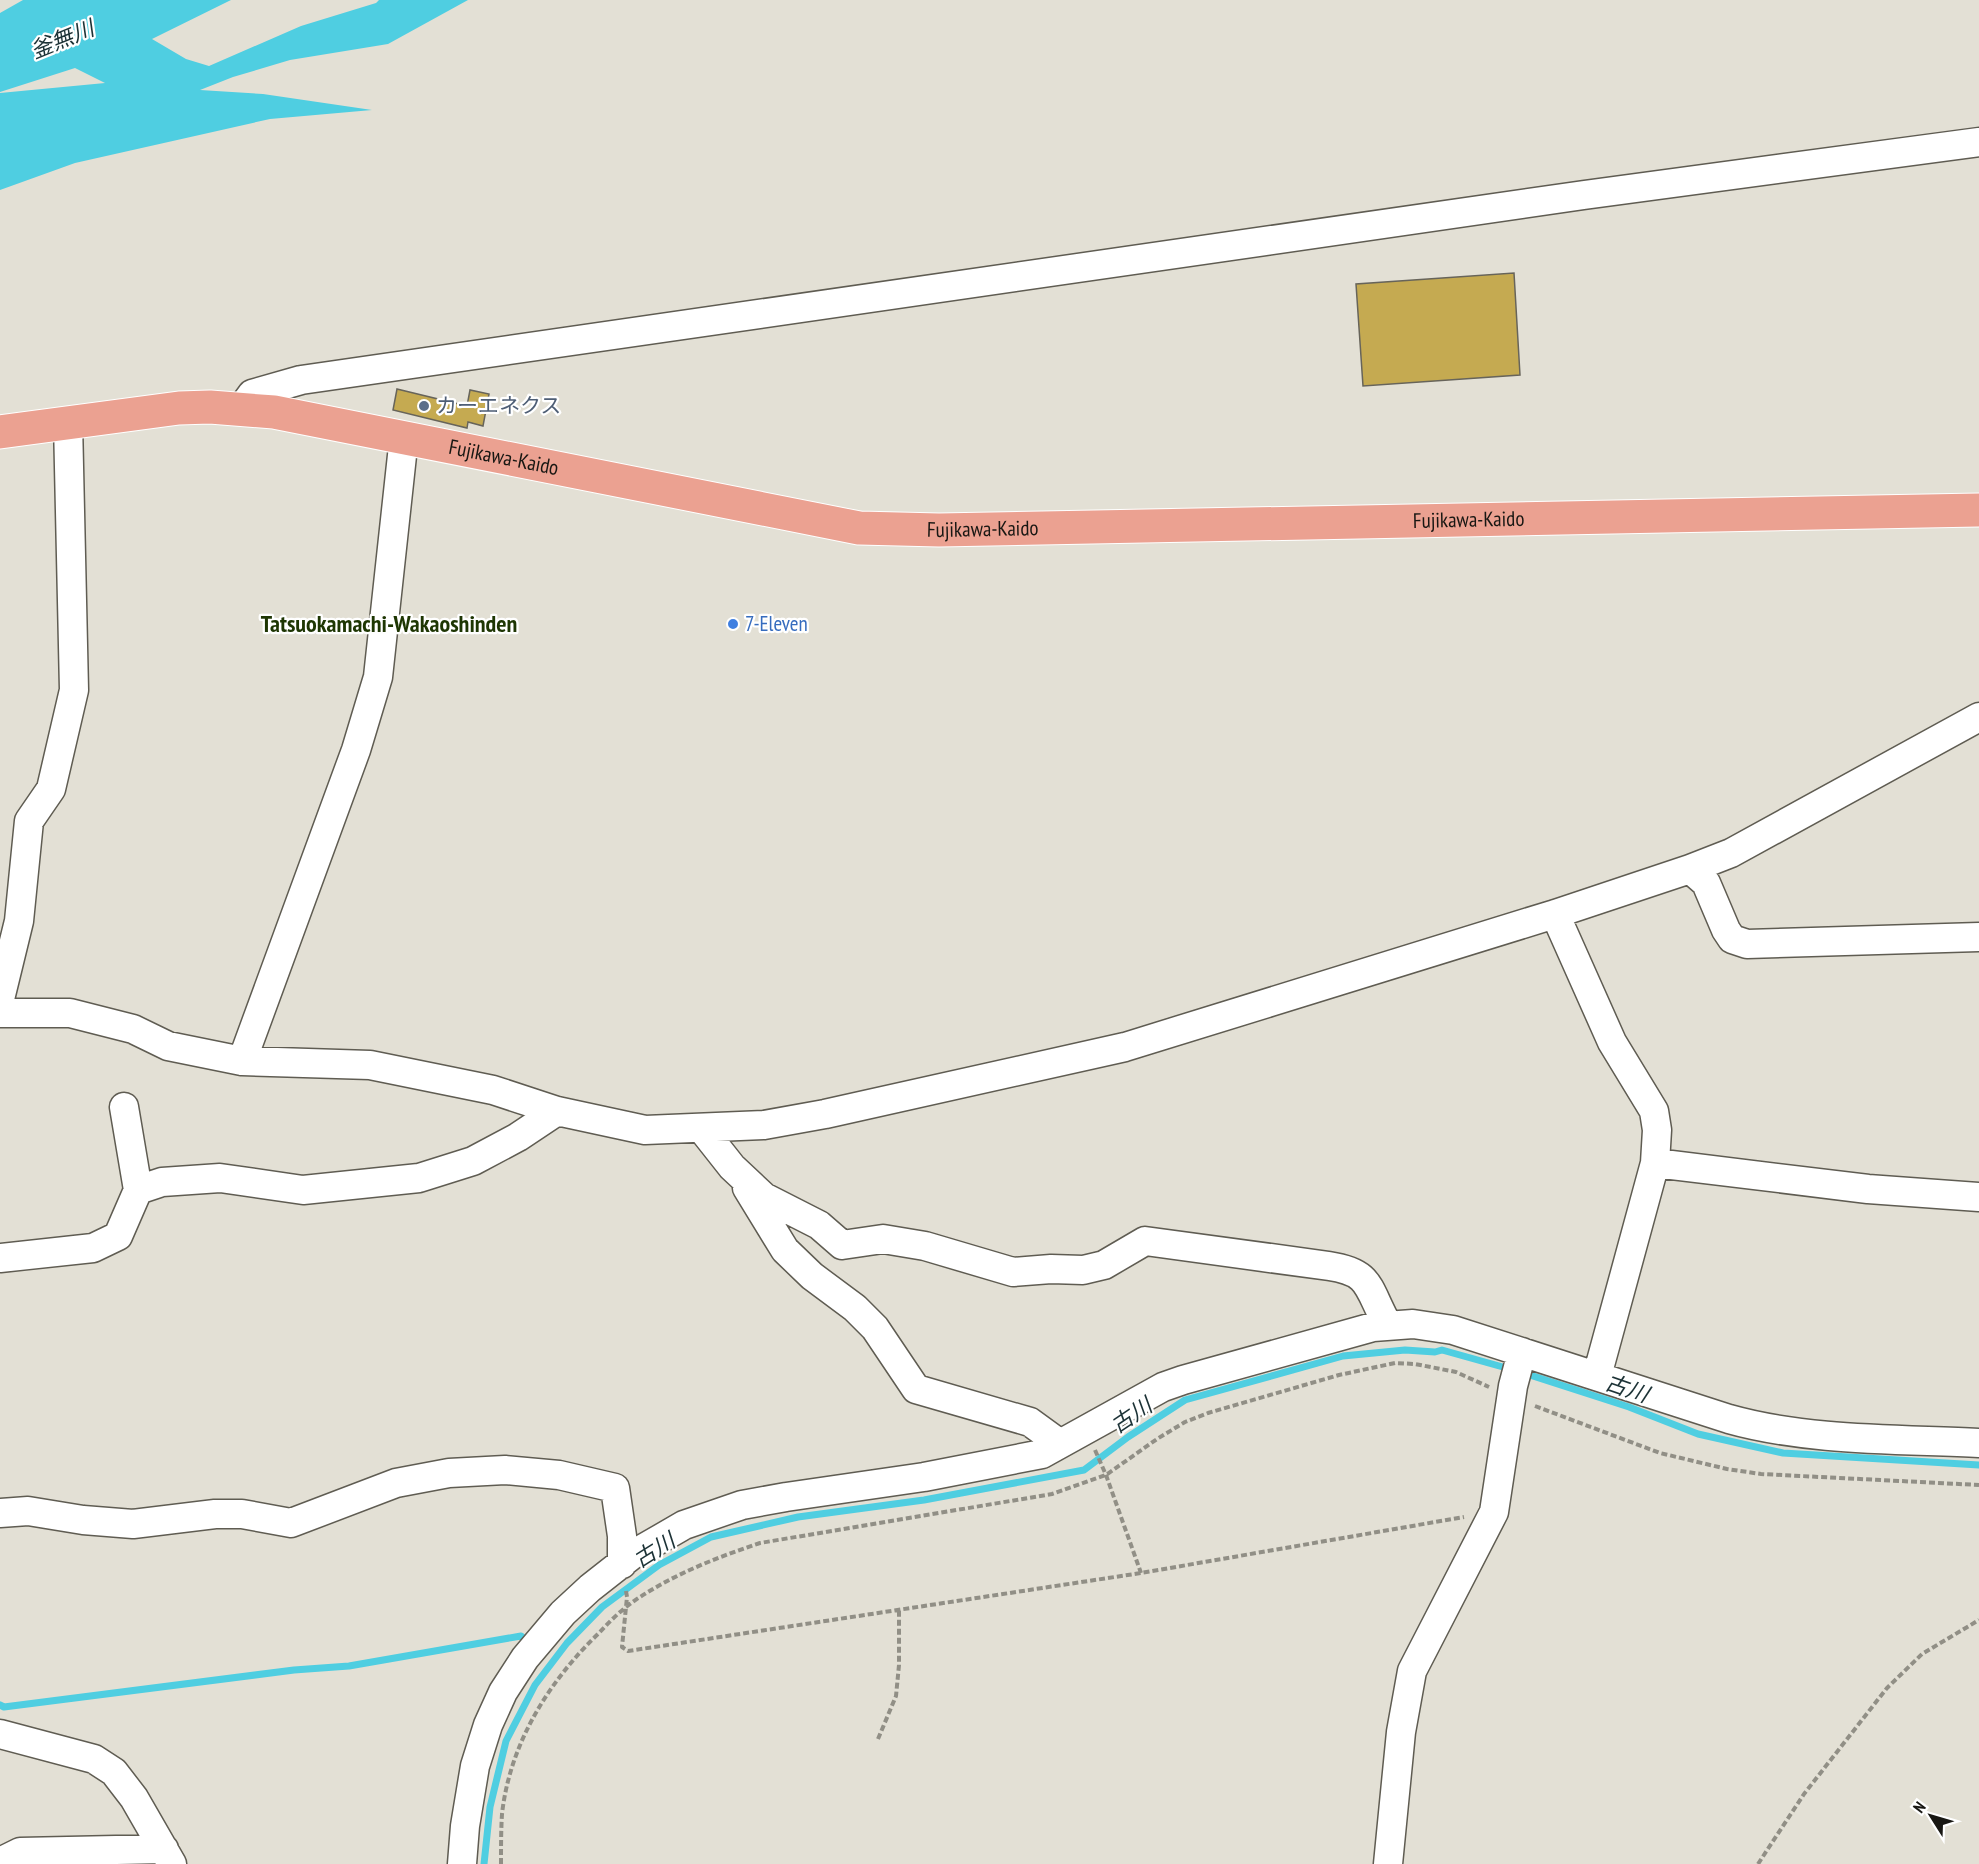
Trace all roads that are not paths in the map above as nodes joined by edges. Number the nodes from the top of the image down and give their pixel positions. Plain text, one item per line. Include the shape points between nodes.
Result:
1 (1979, 142) edge
2 (240, 409) junction
3 (68, 422) junction
4 (0, 432) edge
5 (405, 437) junction
6 (1979, 510) edge
7 (1979, 717) edge
8 (1690, 869) junction
9 (1555, 914) junction
10 (1979, 937) edge
11 (0, 999) edge
12 (0, 1013) edge
13 (242, 1061) junction
14 (123, 1107) dead end
15 (557, 1111) junction
16 (702, 1129) junction
17 (1655, 1163) junction
18 (732, 1167) junction
19 (138, 1190) junction
20 (1979, 1197) edge
21 (0, 1258) edge
22 (1384, 1318) dead end
23 (1521, 1355) junction
24 (1597, 1376) junction
25 (1979, 1443) edge
26 (1058, 1445) junction
27 (0, 1513) edge
28 (622, 1564) junction
29 (0, 1734) edge
30 (168, 1857) edge
31 (0, 1862) edge
32 (462, 1864) edge
33 (1388, 1864) edge

1 - 2 street via 301,381 252,394
2 - 3 main road, Fujikawa-Kaido via 179,408
2 - 5 main road, Fujikawa-Kaido
3 - 4 main road, Fujikawa-Kaido
3 - 11 street via 74,690 51,789 29,821 19,921
5 - 6 main road, Fujikawa-Kaido via 859,528 939,530
5 - 13 street via 378,676 356,750
7 - 8 street via 1731,853
8 - 9 street
8 - 10 street via 1706,883 1732,939 1747,944
9 - 16 street via 1125,1047 825,1114 764,1125
9 - 17 street via 1612,1042 1654,1111
12 - 13 street via 69,1013 133,1029 168,1046
13 - 15 street via 370,1065 493,1090
14 - 19 street
15 - 16 street via 645,1130
15 - 19 street via 473,1161 419,1178 303,1190 220,1179 162,1182
16 - 18 street
17 - 20 street via 1868,1189
17 - 24 street
18 - 22 street via 765,1197 819,1226 842,1245 883,1239 925,1246 1013,1272 1083,1270 1104,1265 1145,1241 1294,1261 1349,1269 1359,1275
18 - 26 street via 785,1250 875,1328 916,1389 1030,1422
19 - 21 street via 118,1236 93,1248
23 - 24 street
23 - 26 street via 1432,1326 1373,1327 1163,1387
23 - 33 street via 1494,1512 1412,1671 1401,1732
24 - 25 street via 1762,1428
26 - 28 street via 1041,1454 1008,1462 742,1505 684,1525
27 - 28 street via 28,1511 133,1524 242,1514 291,1523 396,1483 449,1473 505,1470 559,1475 615,1488
28 - 32 street via 563,1613 525,1658 503,1692 475,1766
29 - 30 street via 94,1759 114,1772
30 - 31 street via 20,1852

